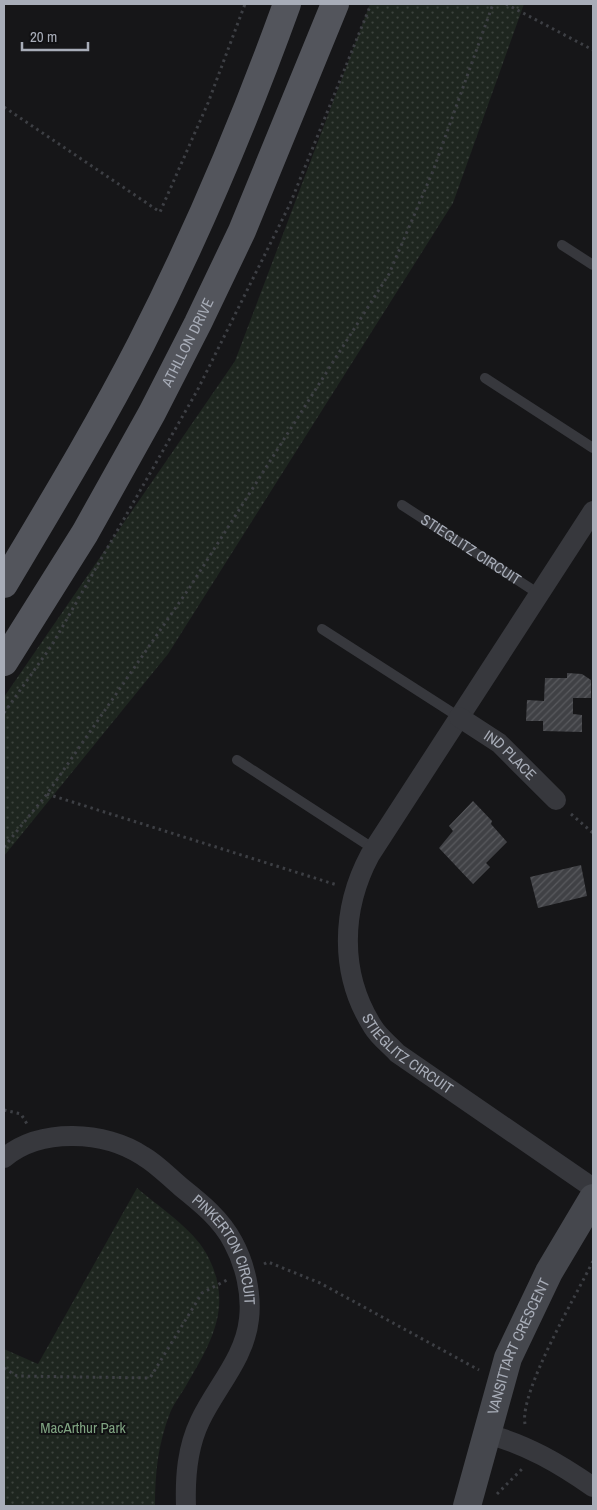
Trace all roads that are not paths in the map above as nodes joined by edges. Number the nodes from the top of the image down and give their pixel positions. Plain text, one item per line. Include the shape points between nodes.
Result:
1 (287, 4) edge
2 (335, 4) edge
3 (562, 245) dead end
4 (593, 266) edge
5 (485, 378) dead end
6 (593, 448) edge
7 (402, 505) dead end
8 (593, 511) edge
9 (4, 584) edge
10 (539, 594) junction
11 (322, 629) dead end
12 (4, 662) edge
13 (459, 718) junction
14 (237, 760) dead end
15 (556, 800) road end
16 (374, 849) junction
17 (4, 1158) edge
18 (593, 1188) edge
19 (593, 1198) edge
20 (487, 1434) junction
21 (593, 1487) edge
22 (186, 1506) edge
23 (467, 1506) edge

1 - 9 main road via 234,144 141,344
2 - 12 main road, ATHLLON DRIVE via 242,230 198,323 85,533
3 - 4 lane
5 - 6 lane
7 - 10 lane, STIEGLITZ CIRCUIT
8 - 10 street, STIEGLITZ CIRCUIT
10 - 13 street, STIEGLITZ CIRCUIT
11 - 13 lane
13 - 15 street, IND PLACE via 499,744
13 - 16 street, STIEGLITZ CIRCUIT
14 - 16 lane
16 - 18 street, STIEGLITZ CIRCUIT via 362,871 350,906 346,943 357,998 374,1029 398,1053
17 - 22 street, PINKERTON CIRCUIT via 38,1141 70,1135 116,1142 144,1156 206,1207 233,1242 248,1287 249,1320 238,1359 200,1421 190,1450 185,1482
19 - 20 street, VANSITTART CRESCENT via 549,1272 508,1358
20 - 21 street via 556,1462
20 - 23 street, VANSITTART CRESCENT

